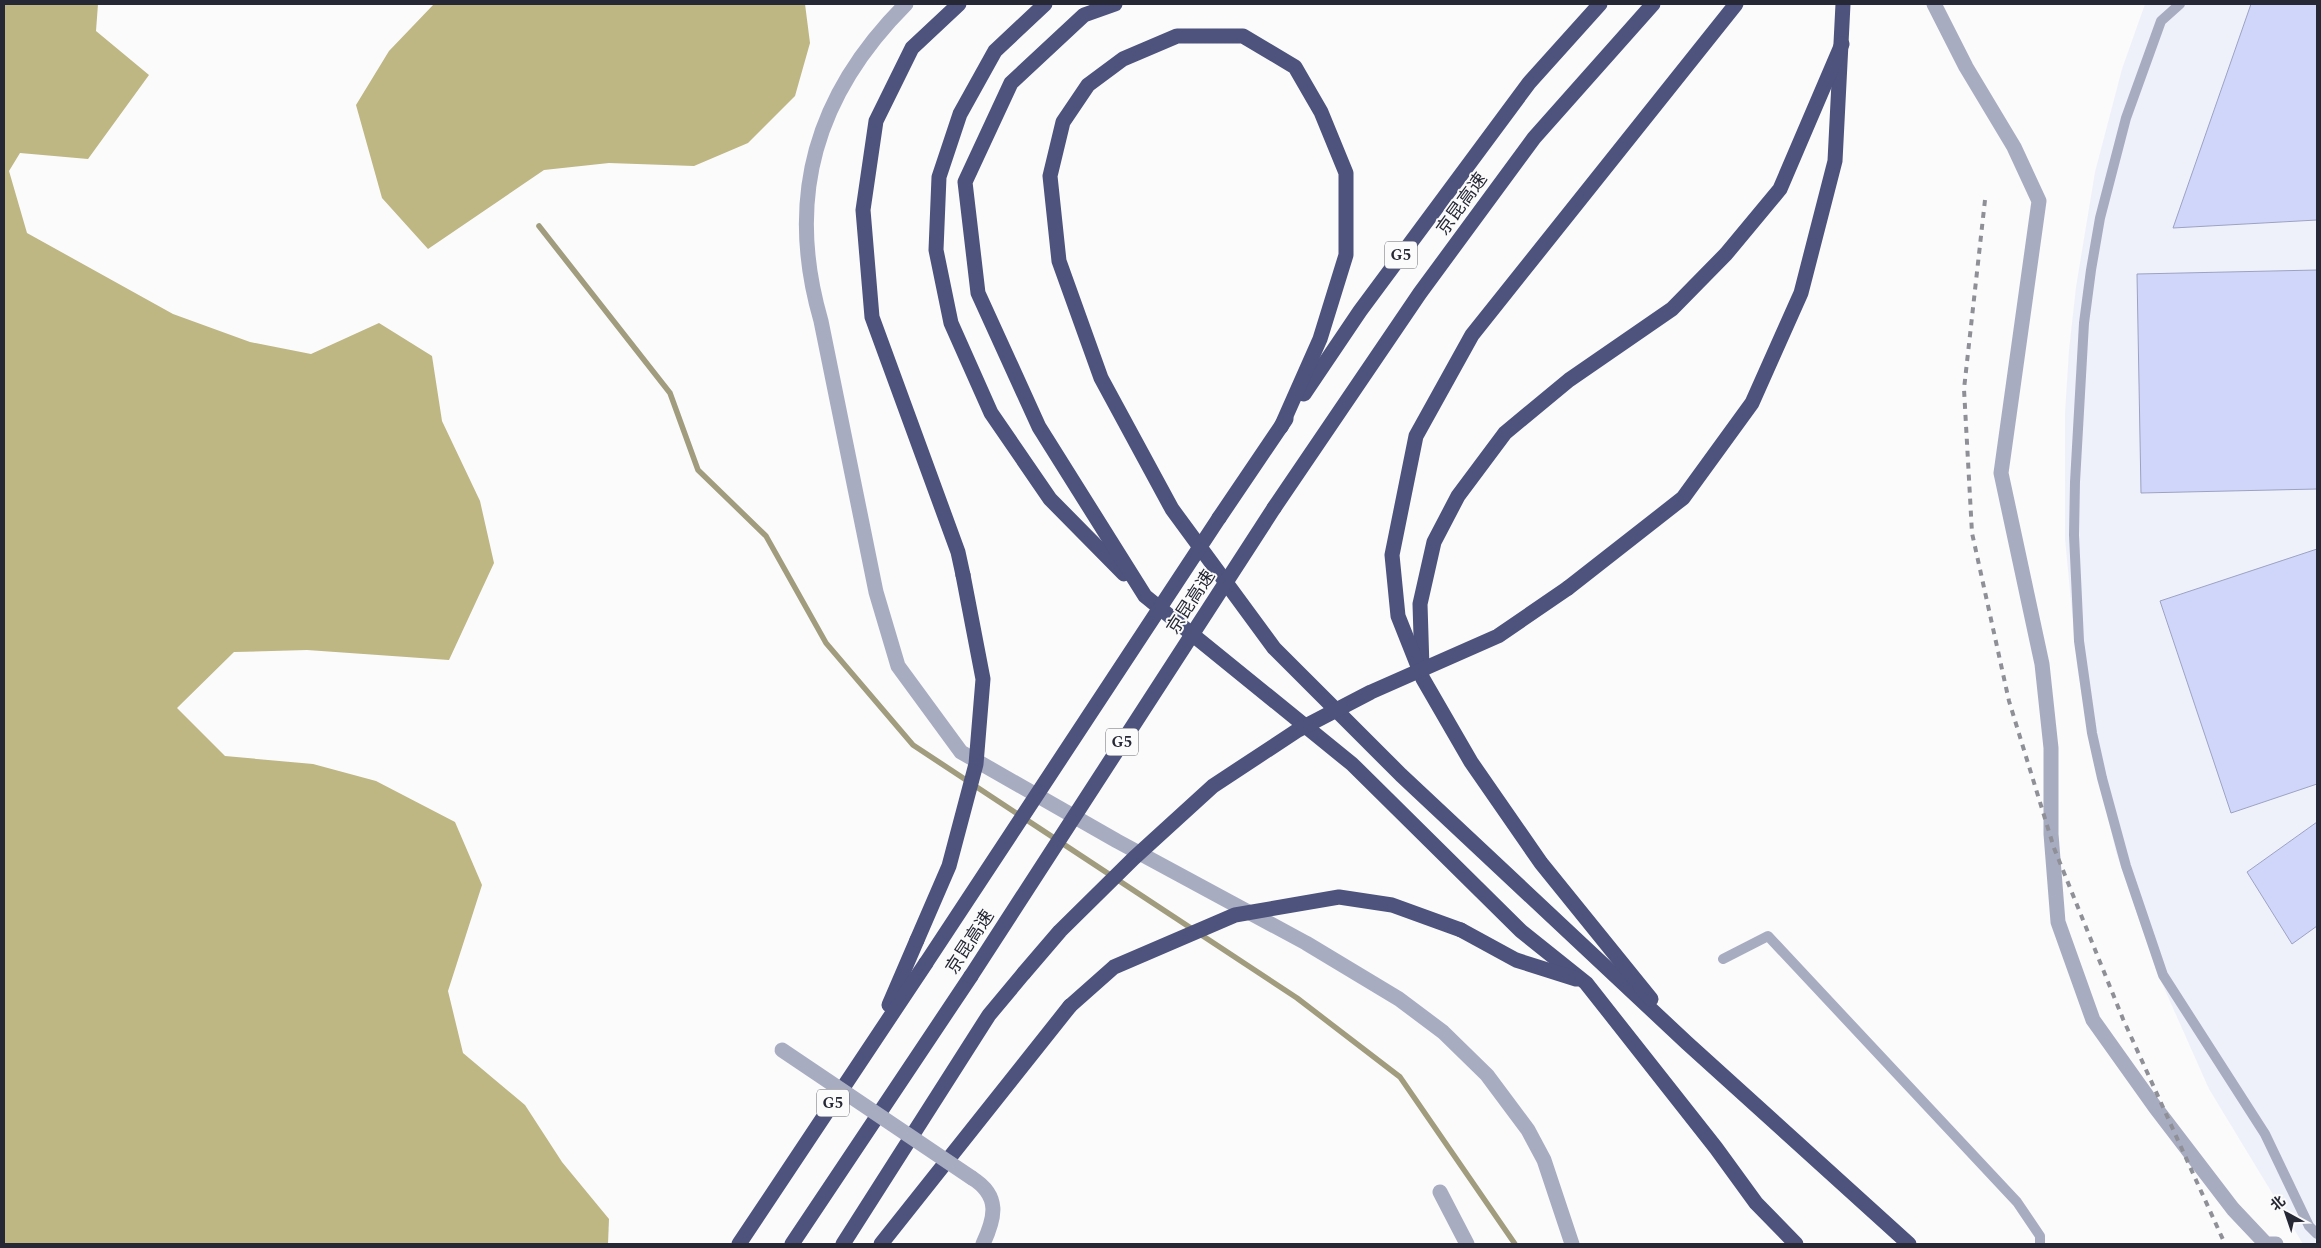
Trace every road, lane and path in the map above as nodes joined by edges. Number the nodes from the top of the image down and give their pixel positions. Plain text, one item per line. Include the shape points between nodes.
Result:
1 (906, 4) edge
2 (959, 4) edge
3 (1045, 4) edge
4 (1115, 4) edge
5 (1600, 4) edge
6 (1653, 4) edge
7 (1736, 4) edge
8 (1843, 4) edge
9 (1934, 4) edge
10 (2180, 4) edge
11 (1842, 44) junction
12 (1281, 426) junction
13 (1145, 596) junction
14 (1422, 679) junction
15 (1723, 959) dead end
16 (1586, 983) junction
17 (874, 1042) junction
18 (1687, 1043) junction
19 (782, 1050) dead end
20 (1440, 1192) dead end
21 (2317, 1234) edge
22 (739, 1244) edge
23 (792, 1244) edge
24 (843, 1244) edge
25 (881, 1244) edge
26 (983, 1244) edge
27 (1467, 1244) edge
28 (1572, 1244) edge
29 (1796, 1244) edge
30 (1910, 1244) edge
31 (2040, 1244) edge
32 (2276, 1244) edge

1 - 28 street via 858,60 832,106 814,157 806,212 808,267 813,294 876,592 898,666 961,752 1306,943 1399,999 1443,1032 1487,1075 1528,1130 1544,1160
2 - 17 highway, bridge via 912,48 876,121 863,210 872,317 958,552 983,679 976,764 949,866
3 - 13 highway via 995,51 960,114 939,177 936,250 951,323 991,413 1050,499
4 - 13 highway via 1084,15 1012,83 965,182 978,294 1039,428
5 - 12 highway, 京昆高速 / G5 via 1528,83 1366,303
6 - 23 highway, 京昆高速 / G5, bridge via 1534,138 1420,293 1274,508
7 - 14 highway via 1472,335 1416,436 1392,554 1398,616
8 - 11 highway
9 - 32 street via 1966,67 2014,147 2039,201 2001,473 2042,664 2051,748 2051,834 2058,922 2094,1020 2233,1209 2266,1244
10 - 21 lane via 2161,20 2126,118 2100,218 2091,270 2075,482 2079,641 2102,778 2124,858 2163,975 2265,1134 2309,1226
11 - 14 highway via 1780,189 1726,254 1672,309 1569,380 1505,433 1458,496 1434,542 1420,604
11 - 24 highway, bridge via 1834,161 1801,293 1752,403 1683,498 1568,588 1498,636 1371,692 1298,730 1213,786 1066,925 989,1015
12 - 17 highway, 京昆高速 / G5, bridge
12 - 18 highway via 1320,339 1346,255 1346,173 1321,112 1295,67 1243,36 1177,36 1123,59 1088,85 1063,122 1050,176 1059,260 1102,378 1172,509 1274,648 1401,775
13 - 16 highway via 1352,764 1522,931
14 - 18 highway via 1471,762 1541,862
15 - 31 lane via 1768,936 2017,1202 2040,1236
16 - 25 highway, bridge via 1516,960 1461,930 1392,905 1339,897 1235,915 1114,967 1070,1006
16 - 29 highway via 1756,1203
17 - 22 highway, 京昆高速 / G5
18 - 30 highway
19 - 26 street, bridge via 984,1188 992,1203 992,1221
20 - 27 street

